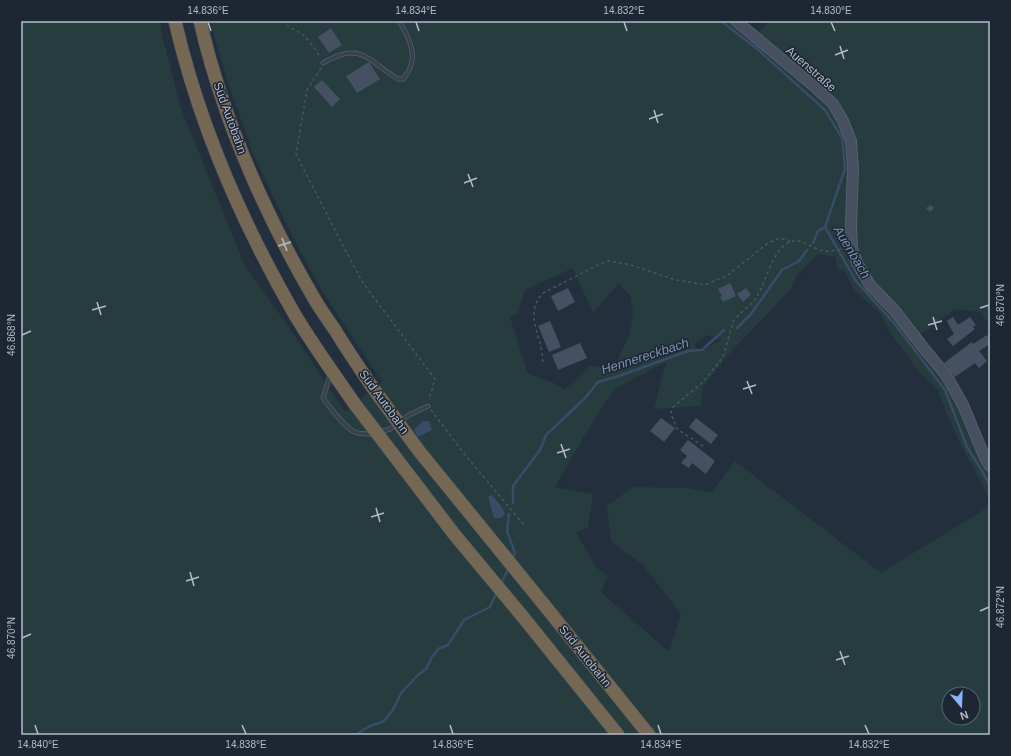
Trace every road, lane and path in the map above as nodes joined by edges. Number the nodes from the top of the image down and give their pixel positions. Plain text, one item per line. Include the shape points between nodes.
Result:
1 (175, 21) edge
2 (200, 21) edge
3 (282, 21) edge
4 (399, 21) edge
5 (736, 21) edge
6 (323, 63) junction
7 (790, 242) junction
8 (846, 249) dead end
9 (544, 362) dead end
10 (331, 370) junction
11 (428, 406) junction
12 (703, 446) dead end
13 (990, 466) edge
14 (524, 525) dead end
15 (618, 735) edge
16 (649, 735) edge

1 - 10 highway, Süd Autobahn via 215,152 240,209 266,263
2 - 16 highway, Süd Autobahn, bridge via 218,89 237,142 286,249 316,301 373,388 419,451
3 - 6 path via 302,34 316,49
4 - 6 lane via 411,43 413,54 410,70 403,79 398,79 373,60 358,54 338,55
5 - 13 street, Auenstraße via 815,87 833,104 844,121 851,141 852,248 857,263 870,285 895,311 946,375
6 - 11 path via 307,90 296,154 363,283 435,379
7 - 8 path via 806,243 826,251
7 - 9 path via 778,239 768,243 728,275 705,285 676,280 627,264 608,261 600,264 538,297 534,321
7 - 12 path via 775,258 753,303 733,322 720,361 702,383 672,408 671,414 677,428
10 - 11 lane via 323,398 335,414 357,433 372,434 390,429 409,415
10 - 15 highway, Süd Autobahn, bridge via 454,534
11 - 14 path

